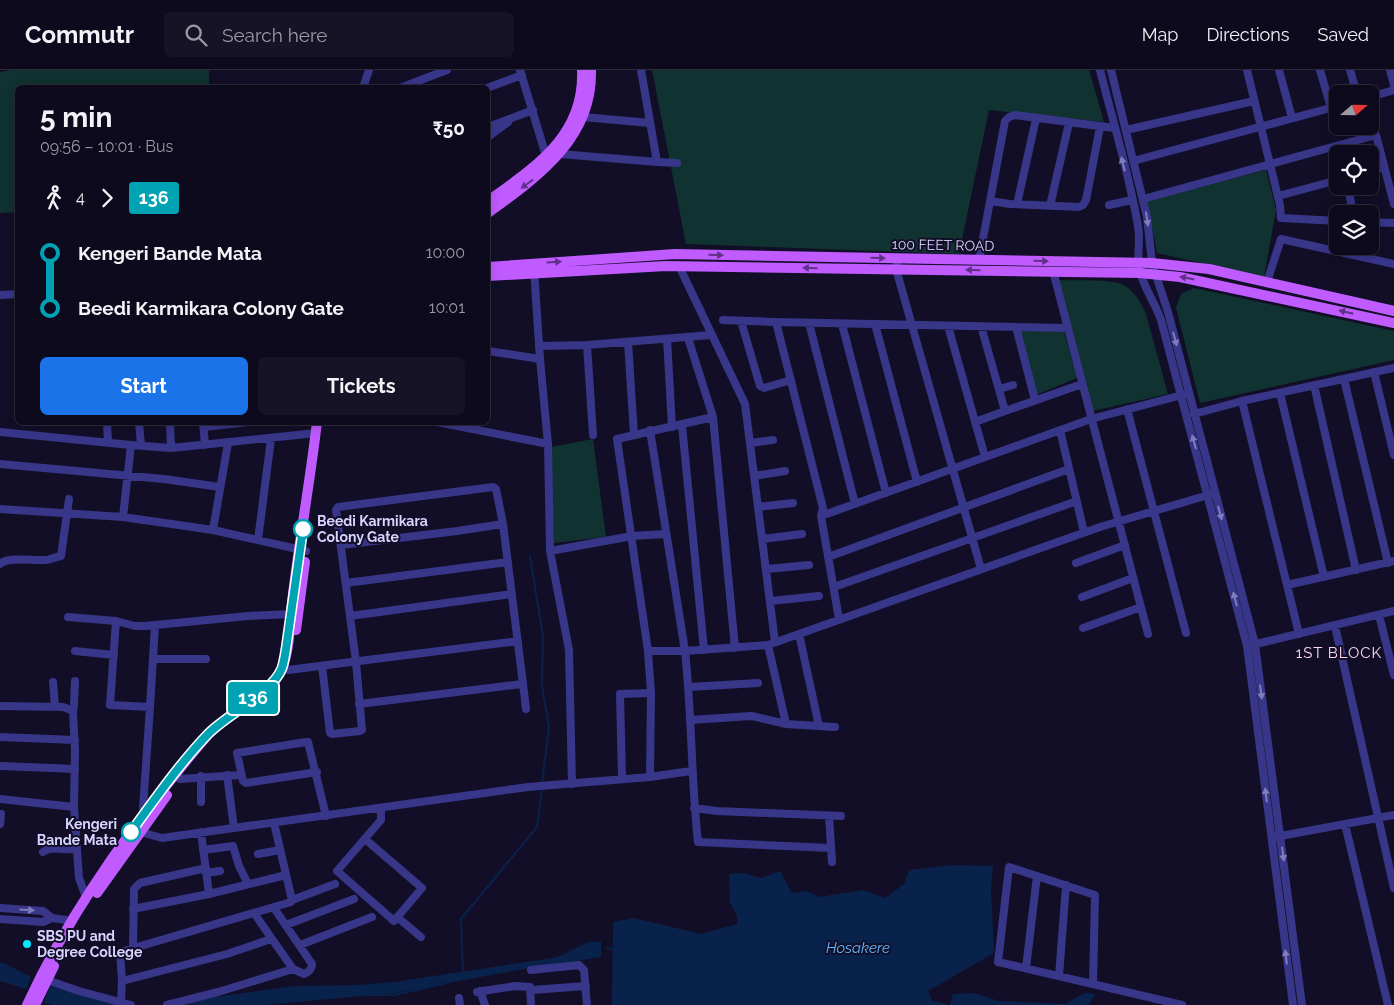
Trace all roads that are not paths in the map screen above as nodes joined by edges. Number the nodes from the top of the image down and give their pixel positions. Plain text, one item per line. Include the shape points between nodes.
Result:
1 (370, 70) edge
2 (447, 70) edge
3 (582, 70) edge
4 (591, 70) edge
5 (641, 70) edge
6 (1100, 70) edge
7 (1111, 70) edge
8 (1247, 70) edge
9 (1279, 70) edge
10 (1320, 70) edge
11 (1350, 70) edge
12 (1390, 70) edge
13 (521, 72) edge
14 (364, 85) edge
15 (408, 85) edge
16 (1354, 85) edge
17 (1394, 85) edge
18 (490, 87) edge
19 (1394, 90) edge
20 (1329, 94) edge
21 (1379, 94) edge
22 (1254, 101) junction
23 (1329, 108) edge
24 (533, 110) junction
25 (516, 116) junction
26 (583, 117) junction
27 (1036, 118) junction
28 (1292, 118) junction
29 (650, 123) junction
30 (1069, 123) junction
31 (490, 126) edge
32 (1100, 127) junction
33 (1261, 127) junction
34 (1115, 128) junction
35 (1126, 130) junction
36 (490, 136) edge
37 (552, 156) junction
38 (1133, 161) junction
39 (657, 162) junction
40 (676, 163) dead end
41 (1270, 164) junction
42 (1384, 167) junction
43 (1379, 168) edge
44 (1329, 182) edge
45 (1278, 196) junction
46 (1143, 199) junction
47 (490, 200) edge
48 (1132, 200) junction
49 (990, 201) junction
50 (1017, 204) junction
51 (1394, 204) edge
52 (1108, 205) dead end
53 (1050, 206) junction
54 (490, 212) edge
55 (1329, 221) edge
56 (1379, 222) edge
57 (1394, 223) edge
58 (898, 258) junction
59 (979, 260) junction
60 (1152, 263) junction
61 (1394, 264) edge
62 (679, 266) junction
63 (490, 267) edge
64 (534, 268) junction
65 (1139, 268) junction
66 (896, 269) junction
67 (1053, 271) junction
68 (1156, 275) junction
69 (490, 276) edge
70 (1266, 282) junction
71 (15, 294) edge
72 (0, 295) edge
73 (1394, 311) edge
74 (723, 320) dead end
75 (741, 321) junction
76 (776, 322) junction
77 (809, 323) junction
78 (1394, 323) edge
79 (842, 324) junction
80 (875, 324) junction
81 (912, 325) junction
82 (948, 326) junction
83 (981, 326) junction
84 (1016, 327) junction
85 (1068, 328) junction
86 (712, 335) junction
87 (688, 338) junction
88 (666, 339) junction
89 (628, 342) junction
90 (587, 345) junction
91 (540, 346) junction
92 (490, 351) edge
93 (540, 359) junction
94 (1394, 368) edge
95 (1374, 372) junction
96 (1344, 379) junction
97 (791, 380) junction
98 (1082, 384) junction
99 (1013, 385) dead end
100 (1314, 385) junction
101 (999, 389) junction
102 (1280, 393) junction
103 (1185, 394) junction
104 (1035, 400) junction
105 (1242, 401) junction
106 (1127, 409) junction
107 (1005, 411) junction
108 (1194, 414) junction
109 (713, 417) junction
110 (1092, 419) junction
111 (975, 422) junction
112 (107, 425) edge
113 (139, 425) edge
114 (170, 425) edge
115 (204, 425) edge
116 (323, 425) edge
117 (452, 425) edge
118 (682, 425) junction
119 (672, 427) junction
120 (317, 428) edge
121 (650, 430) junction
122 (1060, 430) junction
123 (0, 432) edge
124 (593, 435) dead end
125 (634, 435) junction
126 (271, 439) junction
127 (773, 440) dead end
128 (108, 443) junction
129 (228, 443) junction
130 (750, 443) junction
131 (131, 444) junction
132 (548, 444) junction
133 (141, 445) junction
134 (205, 445) junction
135 (171, 448) junction
136 (1394, 455) edge
137 (985, 457) junction
138 (0, 464) edge
139 (1069, 469) junction
140 (953, 470) junction
141 (785, 472) dead end
142 (127, 476) junction
143 (754, 476) junction
144 (917, 482) junction
145 (220, 487) junction
146 (886, 493) junction
147 (1212, 494) junction
148 (69, 499) dead end
149 (1077, 501) junction
150 (794, 503) dead end
151 (855, 504) junction
152 (758, 507) junction
153 (963, 507) junction
154 (0, 509) edge
155 (1154, 511) junction
156 (67, 513) junction
157 (821, 516) junction
158 (123, 517) junction
159 (1118, 522) junction
160 (503, 524) junction
161 (213, 530) junction
162 (1084, 532) junction
163 (666, 534) junction
164 (802, 534) dead end
165 (632, 536) junction
166 (972, 538) junction
167 (762, 539) junction
168 (258, 540) junction
169 (341, 545) junction
170 (1125, 545) junction
171 (303, 550) junction
172 (550, 551) junction
173 (828, 557) junction
174 (508, 562) junction
175 (1076, 562) dead end
176 (1391, 562) edge
177 (0, 564) edge
178 (809, 565) dead end
179 (981, 569) junction
180 (767, 570) junction
181 (1356, 570) junction
182 (1324, 577) junction
183 (1133, 578) junction
184 (346, 583) junction
185 (1287, 585) junction
186 (834, 587) junction
187 (512, 594) junction
188 (819, 596) dead end
189 (1082, 597) dead end
190 (771, 601) junction
191 (1141, 607) junction
192 (1394, 611) edge
193 (292, 614) junction
194 (1380, 615) junction
195 (350, 616) junction
196 (68, 617) dead end
197 (840, 619) junction
198 (116, 621) junction
199 (155, 626) junction
200 (1335, 626) junction
201 (1083, 628) dead end
202 (1186, 633) dead end
203 (799, 634) junction
204 (1148, 634) dead end
205 (1300, 634) junction
206 (518, 641) junction
207 (772, 644) junction
208 (1251, 645) junction
209 (736, 648) junction
210 (704, 650) junction
211 (648, 651) junction
212 (685, 651) junction
213 (75, 652) dead end
214 (114, 655) junction
215 (153, 659) junction
216 (206, 659) dead end
217 (356, 662) junction
218 (322, 666) junction
219 (288, 670) junction
220 (1394, 675) edge
221 (75, 681) dead end
222 (54, 682) dead end
223 (758, 683) dead end
224 (524, 684) junction
225 (689, 687) junction
226 (651, 693) junction
227 (359, 704) junction
228 (0, 706) edge
229 (55, 707) junction
230 (150, 707) junction
231 (526, 709) dead end
232 (72, 712) junction
233 (690, 720) junction
234 (786, 724) junction
235 (819, 726) junction
236 (835, 727) dead end
237 (0, 737) edge
238 (74, 740) junction
239 (0, 766) edge
240 (75, 769) junction
241 (691, 771) junction
242 (317, 772) junction
243 (227, 775) junction
244 (241, 775) junction
245 (201, 776) junction
246 (650, 777) junction
247 (180, 779) junction
248 (622, 779) junction
249 (572, 784) junction
250 (0, 799) edge
251 (202, 802) dead end
252 (74, 807) junction
253 (381, 808) junction
254 (694, 808) junction
255 (145, 813) junction
256 (1, 814) edge
257 (1394, 815) edge
258 (326, 816) junction
259 (829, 816) junction
260 (841, 816) dead end
261 (1378, 818) junction
262 (274, 823) junction
263 (0, 824) edge
264 (1345, 824) junction
265 (234, 828) junction
266 (140, 832) junction
267 (201, 832) junction
268 (1280, 836) junction
269 (1271, 838) junction
270 (365, 839) junction
271 (831, 848) junction
272 (77, 850) junction
273 (203, 850) junction
274 (280, 850) junction
275 (43, 852) dead end
276 (258, 854) dead end
277 (832, 862) dead end
278 (206, 870) junction
279 (220, 871) dead end
280 (286, 875) junction
281 (1037, 876) junction
282 (1394, 883) edge
283 (248, 884) junction
284 (335, 884) dead end
285 (1066, 885) junction
286 (209, 894) junction
287 (86, 897) junction
288 (354, 899) dead end
289 (292, 900) junction
290 (0, 908) edge
291 (274, 908) junction
292 (133, 910) junction
293 (254, 913) junction
294 (372, 917) dead end
295 (397, 917) junction
296 (52, 918) junction
297 (0, 919) edge
298 (73, 921) junction
299 (286, 925) junction
300 (421, 937) dead end
301 (271, 939) junction
302 (300, 945) junction
303 (133, 948) junction
304 (1026, 968) junction
305 (293, 969) junction
306 (531, 970) dead end
307 (1059, 976) junction
308 (44, 980) junction
309 (122, 981) junction
310 (1093, 984) junction
311 (586, 986) junction
312 (532, 990) dead end
313 (121, 1002) junction
314 (32, 1003) edge
315 (131, 1005) edge
316 (167, 1005) edge
317 (484, 1005) edge
318 (531, 1005) edge
319 (587, 1005) edge
320 (1182, 1005) edge
321 (1293, 1005) edge
322 (1302, 1005) edge
323 (1388, 1005) edge

1 - 14 street
2 - 15 street
3 - 37 main road via 579,105
4 - 26 main road via 592,82
5 - 29 street
6 - 34 street
7 - 35 street
8 - 22 street
9 - 28 street
10 - 20 street
11 - 16 street
12 - 17 street
13 - 18 street
13 - 24 street
19 - 21 street
22 - 33 street
22 - 35 street
23 - 28 street
24 - 25 street
24 - 37 street
25 - 31 street
25 - 36 street
26 - 29 street
26 - 37 main road
27 - 30 street
27 - 49 street via 1012,116 1005,121
27 - 50 street
28 - 33 street
29 - 39 street
30 - 32 street
30 - 53 street
32 - 34 street
32 - 53 street via 1083,205
33 - 38 street
33 - 41 street
48 -> 34 street
35 - 38 street
37 - 39 street
37 - 47 main road
37 -> 54 main road via 536,178
38 - 46 street
39 - 40 street
41 - 42 street via 1376,135
41 - 45 street
41 - 46 street
42 - 43 street
42 - 51 street
44 - 45 street
45 - 55 street via 1281,218
46 -> 60 street
48 - 52 street
48 - 65 street via 1140,238
49 - 50 street
49 - 59 street
50 - 53 street
56 - 57 street
58 - 59 main road, 100 FEET ROAD
64 -> 58 main road, 100 FEET ROAD via 675,254
58 - 66 street
59 -> 65 main road, 100 FEET ROAD
60 - 65 main road, 100 FEET ROAD
60 - 68 street
60 - 70 main road, 100 FEET ROAD via 1209,269
61 - 70 street via 1282,239
62 - 64 main road, 100 FEET ROAD
66 -> 62 main road, 100 FEET ROAD
62 - 86 street
63 - 64 main road, 100 FEET ROAD
64 - 69 main road, 100 FEET ROAD
64 - 91 street
65 - 67 main road, 100 FEET ROAD
65 - 68 main road, 100 FEET ROAD
65 - 103 street via 1161,320
67 -> 66 main road, 100 FEET ROAD
66 - 81 street
67 - 85 street
78 -> 68 main road, 100 FEET ROAD via 1252,291
68 -> 103 street
70 - 73 main road, 100 FEET ROAD
71 - 72 street
74 - 75 street
75 - 76 street
75 - 97 street via 760,386 764,388
76 - 77 street
76 - 97 street
77 - 79 street
77 - 151 street
79 - 80 street
79 - 146 street
80 - 81 street
80 - 144 street
81 - 82 street
81 - 140 street
82 - 83 street
82 - 111 street
83 - 84 street
83 - 101 street
84 - 85 street
84 - 104 street
85 - 98 street
86 - 87 street
86 - 130 street via 745,404
87 - 88 street
87 - 109 street
88 - 89 street
88 - 119 street
89 - 90 street
89 - 125 street
90 - 91 street
90 - 124 street
91 - 93 street
92 - 93 street
93 - 132 street
94 - 95 street
95 - 96 street
95 - 136 street
96 - 100 street
96 - 176 street
97 - 157 street via 823,508
98 - 104 street
98 - 110 street
99 - 101 street
100 - 102 street
100 - 181 street
101 - 107 street
102 - 105 street
102 - 182 street
103 - 106 street
103 - 108 street
147 -> 103 street
104 - 107 street
105 - 108 street
105 - 185 street
106 - 110 street
106 - 155 street
107 - 111 street
108 - 147 street
109 - 118 street
109 - 209 street
110 - 122 street
110 - 159 street
111 - 137 street
112 - 128 street
113 - 133 street
114 - 135 street
115 - 134 street
116 - 171 main road
117 - 132 street
118 - 119 street
118 - 210 street
119 - 121 street
120 - 126 street
120 - 171 main road
121 - 125 street
121 - 163 street
122 - 137 street
122 - 139 street
123 - 128 street
125 - 165 street via 617,439
126 - 129 street
126 - 168 street
127 - 130 street
128 - 131 street
129 - 134 street
129 - 145 street
130 - 143 street
131 - 133 street
131 - 142 street
132 - 172 street
133 - 135 street
134 - 135 street
137 - 140 street
138 - 142 street
139 - 149 street
139 - 153 street
140 - 144 street
140 - 153 street
141 - 143 street
142 - 145 street
142 - 158 street
143 - 152 street
144 - 146 street
145 - 161 street
146 - 151 street
147 - 155 street
147 - 208 street
148 - 156 street
149 - 162 street
149 - 166 street
150 - 152 street
151 - 157 street
152 - 167 street
153 - 166 street
153 - 173 street
154 - 156 street
155 - 159 street
155 - 202 street
156 - 158 street
156 - 177 street via 60,556 46,560 3,561
157 - 173 street
158 - 161 street
159 - 162 street
159 - 170 street
160 - 169 street
160 - 169 street via 493,487 338,507
160 - 174 street
161 - 168 street
162 - 179 street
163 - 165 street
163 - 212 street
164 - 167 street
165 - 172 street
165 - 211 street
166 - 179 street
166 - 186 street
167 - 180 street
168 - 171 street
169 - 184 street
170 - 175 street
170 - 183 street
171 - 193 main road
171 - 219 main road via 300,607
172 - 249 street via 569,650
173 - 186 street
174 - 184 street
174 - 187 street
176 - 181 street
178 - 180 street
179 - 197 street
180 - 190 street
181 - 182 street
182 - 185 street
183 - 189 street
183 - 191 street
184 - 195 street
185 - 205 street
186 - 197 street
187 - 195 street
187 - 206 street
188 - 190 street
190 - 207 street
191 - 201 street
191 - 204 street
192 - 194 street
193 - 199 street
193 - 255 main road via 282,669 274,681 209,734
194 - 200 street
194 - 220 street
195 - 217 street
196 - 198 street
197 - 203 street
198 - 199 street via 135,626
198 - 214 street
199 - 215 street
200 - 205 street
200 - 261 street
203 - 207 street
203 - 235 street
205 - 208 street
206 - 217 street
206 - 224 street
207 - 209 street
207 - 234 street
208 -> 268 street
269 -> 208 street
209 - 210 street
210 - 212 street
211 - 212 street
211 - 226 street
212 - 225 street
213 - 214 street
214 - 230 street via 110,705
215 - 216 street
215 - 230 street
217 - 218 street
217 - 227 street
218 - 219 street
218 - 227 street via 330,733 362,730
219 - 247 main road via 263,700 216,735
221 - 232 street
222 - 229 street
223 - 225 street
224 - 227 street
224 - 231 street
225 - 233 street
226 - 246 street
226 - 248 street via 620,694
228 - 229 street
229 - 232 street via 68,708
230 - 255 street
232 - 238 street
233 - 234 street via 752,716
233 - 241 street
234 - 235 street
235 - 236 street
237 - 238 street
238 - 240 street
239 - 240 street
240 - 252 street
241 - 246 street
241 - 254 street
242 - 244 street via 246,783
242 - 244 street via 310,745 306,742 239,752 236,755
242 - 258 street
243 - 244 street
243 - 245 street
243 - 265 street
245 - 247 street
245 - 251 street
246 - 248 street
247 - 266 main road
248 - 249 street
249 - 253 street via 528,787
250 - 252 street
252 - 272 street
253 - 258 street
253 - 270 street via 381,820
254 - 259 street
254 - 271 street via 698,842
255 - 287 main road
256 - 263 street
257 - 261 street
258 - 262 street
259 - 260 street
259 - 271 street
261 - 264 street
261 - 282 street
262 - 265 street
262 - 274 street
264 - 268 street
264 - 323 street
265 - 267 street
266 - 267 street via 162,838
266 - 308 main road via 93,899
267 - 273 street
268 - 269 street
268 -> 322 street
321 -> 269 street
270 - 295 street via 422,888
270 - 295 street via 337,871 394,921
271 - 277 street
272 - 275 street via 57,848
272 - 287 street
273 - 278 street
273 - 283 street via 233,846
274 - 276 street
274 - 280 street
278 - 279 street
278 - 286 street
278 - 292 street via 140,883 134,888
280 - 283 street
280 - 289 street
281 - 285 street
281 - 304 street
281 - 304 street via 1009,867 998,962
283 - 286 street
284 - 289 street
285 - 307 street
285 - 310 street via 1095,894
286 - 292 street
287 - 298 main road
288 - 299 street
289 - 291 street
290 -> 296 street via 43,911
291 - 293 street
291 - 299 street
292 - 303 street
293 - 301 street
293 - 303 street
294 - 302 street
295 - 300 street
296 - 297 street via 43,922
296 - 298 street
298 - 308 main road
299 - 302 street
301 - 305 street
301 - 309 street via 228,954
302 - 305 street via 312,967 304,974
303 - 309 street via 120,952
304 - 307 street
305 - 316 street
306 - 311 street via 579,965 584,970
307 - 310 street
308 - 313 street
308 - 314 main road
309 - 313 street
310 - 320 street
311 - 312 street
311 - 319 street
313 - 315 street
317 - 318 street via 478,992 515,986 530,987

